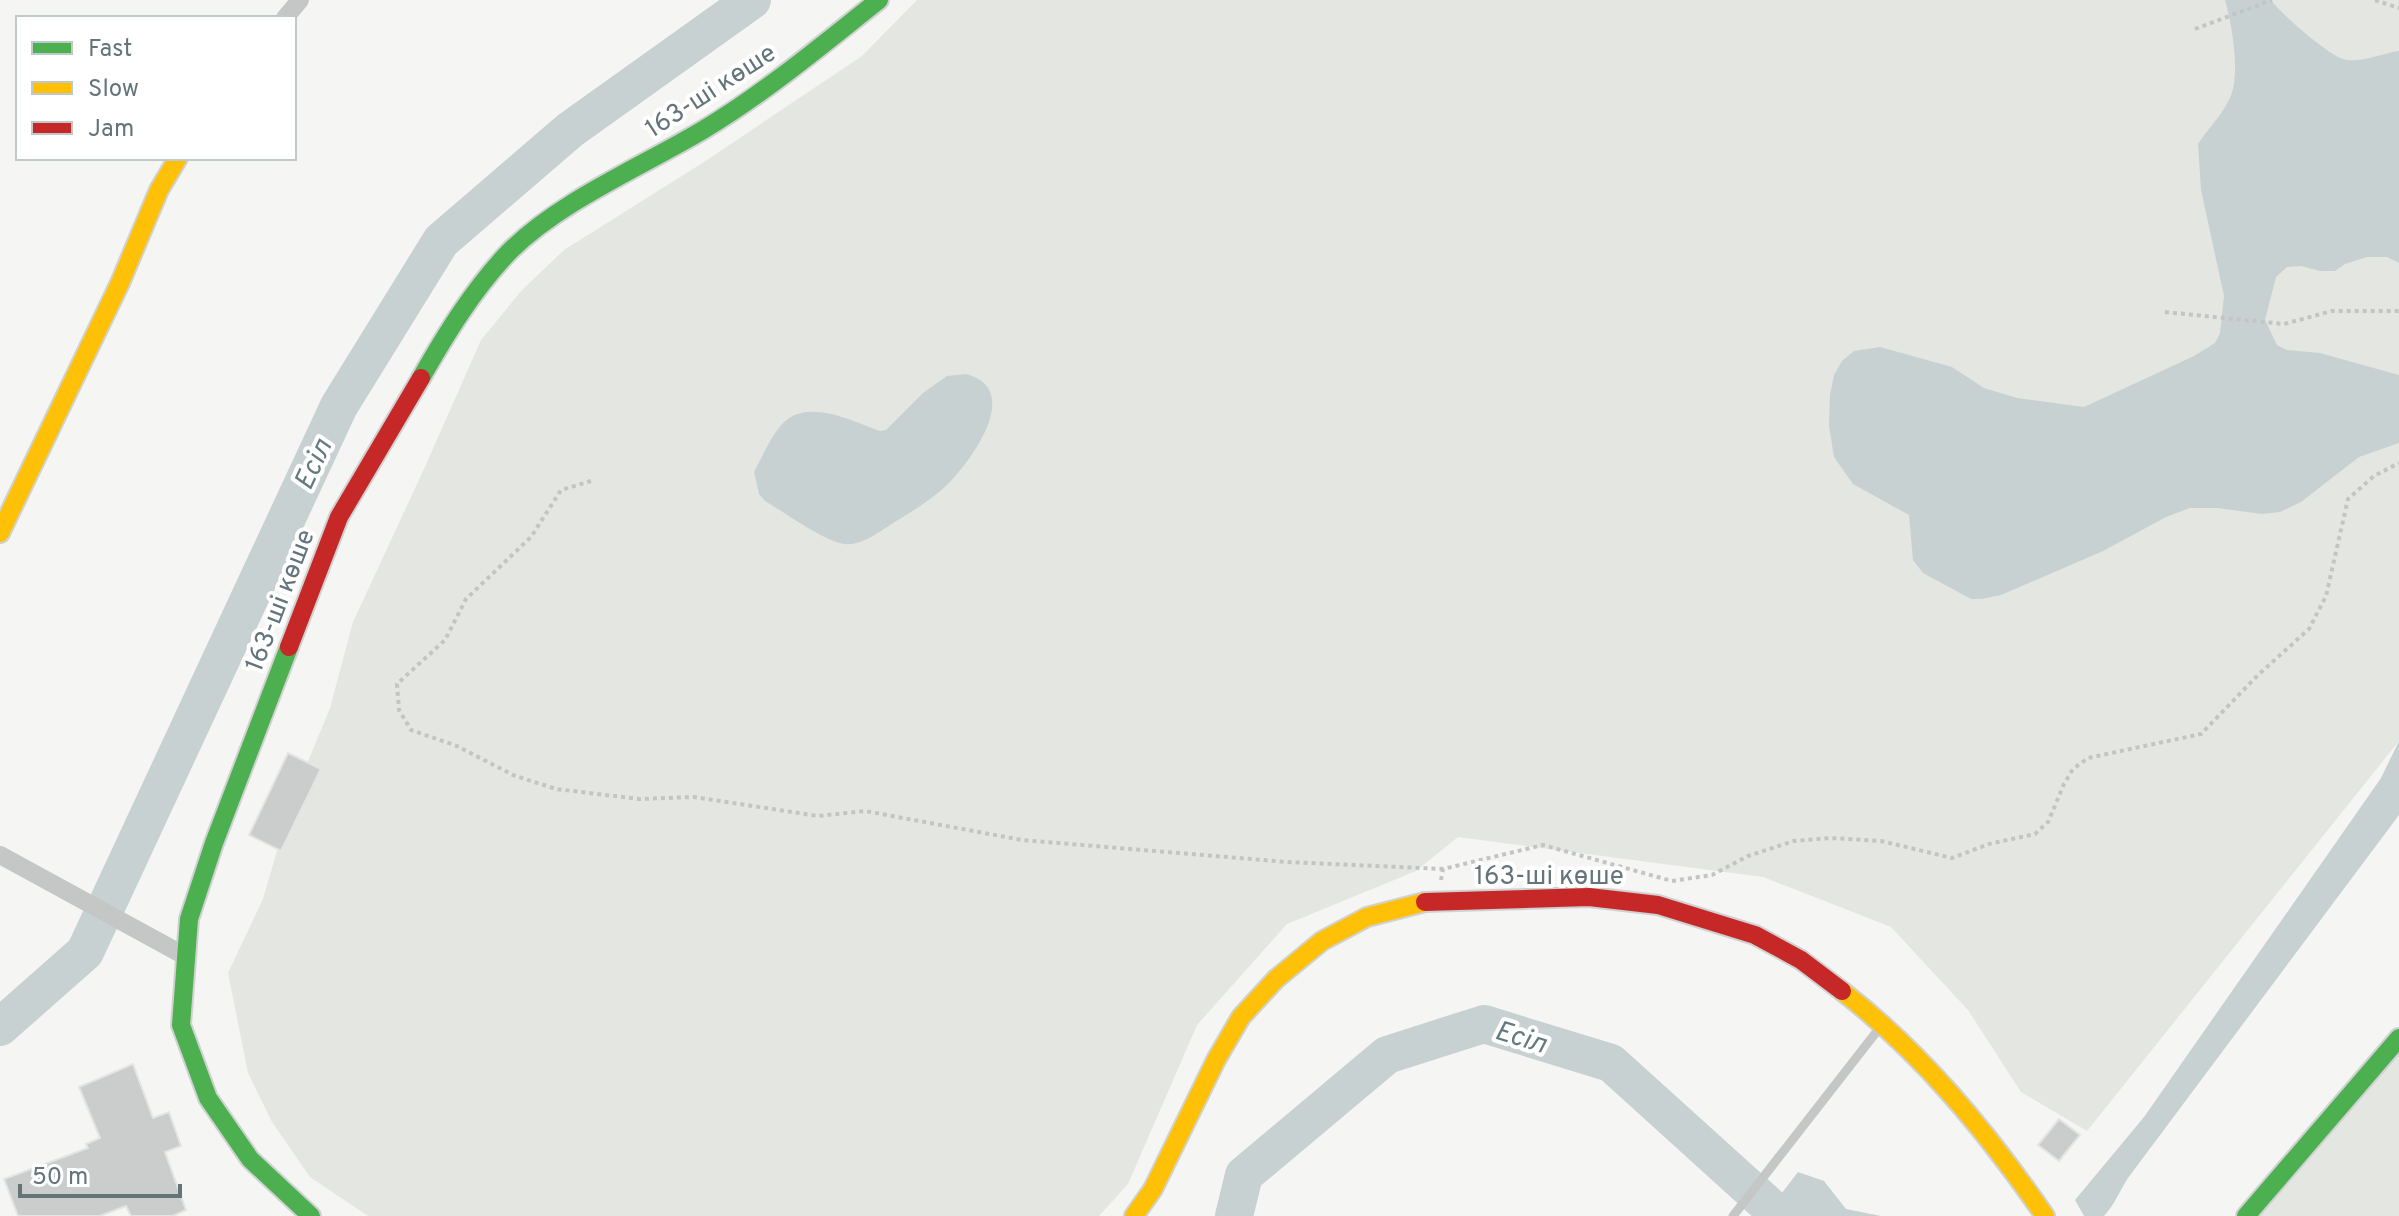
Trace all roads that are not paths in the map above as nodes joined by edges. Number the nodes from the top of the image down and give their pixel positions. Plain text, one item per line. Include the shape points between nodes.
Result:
1 (300, 0) edge
2 (879, 0) edge
3 (287, 16) edge
4 (177, 160) edge
5 (0, 533) edge
6 (0, 855) edge
7 (185, 956) junction
8 (1883, 1023) junction
9 (2399, 1038) edge
10 (311, 1216) edge
11 (1134, 1216) edge
12 (1733, 1216) edge
13 (2045, 1216) edge
14 (2246, 1216) edge

1 - 3 street
2 - 7 street, 163-ші көше via 706,128 552,216 509,252 475,292 339,517 214,843 189,919
4 - 5 street
6 - 7 street
7 - 10 street, 163-ші көше via 181,1025 208,1098 250,1159
8 - 11 street, 163-ші көше via 1801,960 1755,935 1658,905 1589,897 1421,902 1367,917 1322,941 1241,1017
8 - 12 lane
8 - 13 street, 163-ші көше via 1951,1092
9 - 14 street

